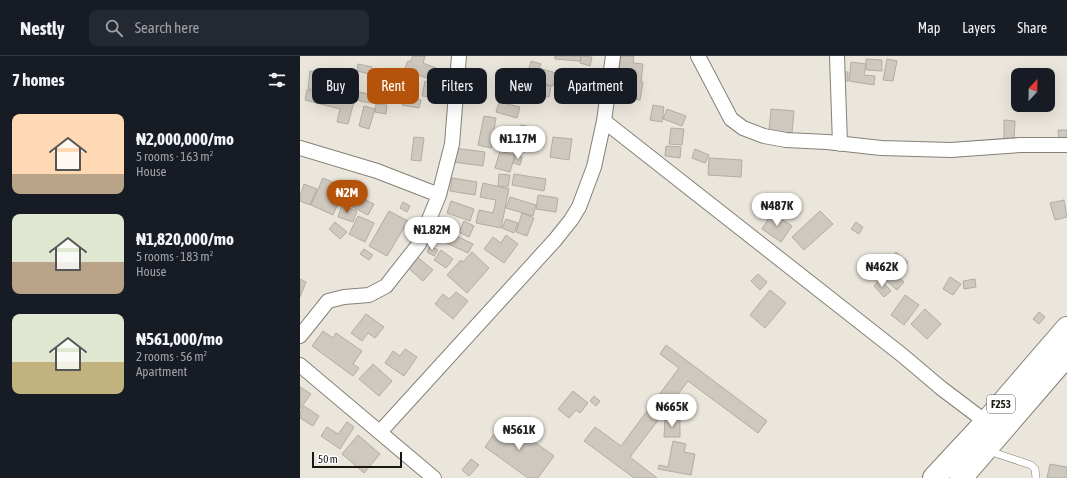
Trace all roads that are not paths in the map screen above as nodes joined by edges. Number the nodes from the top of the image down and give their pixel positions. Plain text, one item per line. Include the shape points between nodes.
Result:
1 (459, 56) edge
2 (613, 56) edge
3 (698, 56) edge
4 (837, 56) edge
5 (604, 121) junction
6 (840, 144) junction
7 (1067, 145) edge
8 (300, 148) edge
9 (438, 195) junction
10 (1067, 328) edge
11 (300, 336) edge
12 (1067, 355) edge
13 (300, 365) edge
14 (986, 422) junction
15 (380, 432) junction
16 (985, 450) junction
17 (434, 478) edge
18 (934, 478) edge
19 (960, 478) edge
20 (1036, 478) edge

1 - 9 street via 452,144
2 - 5 street
3 - 6 street via 730,118 743,128 764,136 786,140
4 - 6 street
5 - 14 street
5 - 15 street via 594,167 579,207 571,220 556,240
6 - 7 street via 951,150 1020,145
8 - 9 street via 377,171
9 - 11 street via 419,244 386,286 370,295 328,301
10 - 14 main road, F253
12 - 16 main road, F253
13 - 15 street
14 - 18 main road, F253
15 - 17 street
16 - 19 main road, F253
16 - 20 lane via 1031,465 1035,469

